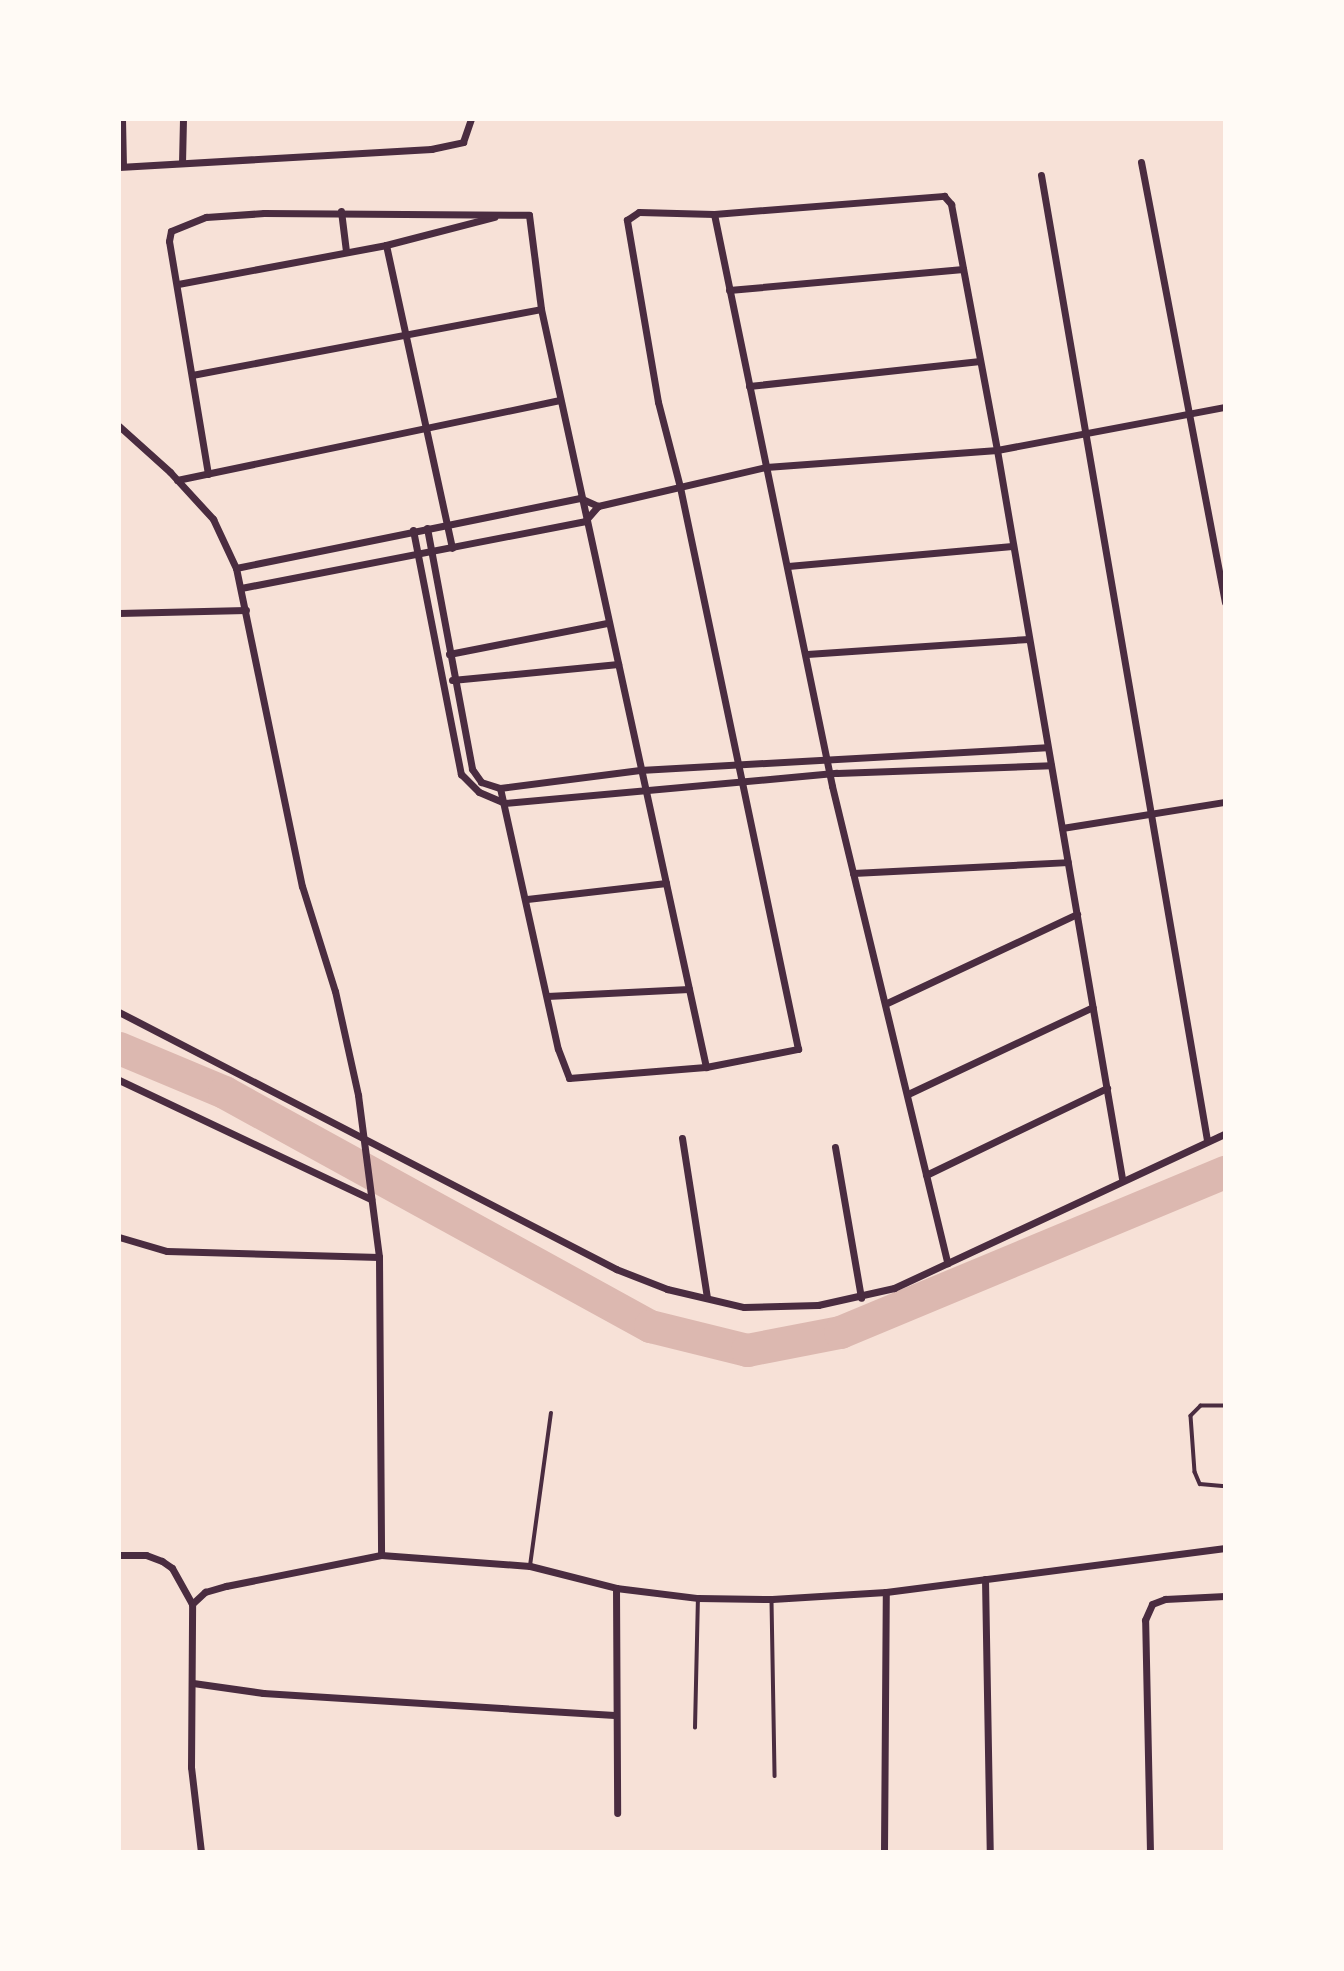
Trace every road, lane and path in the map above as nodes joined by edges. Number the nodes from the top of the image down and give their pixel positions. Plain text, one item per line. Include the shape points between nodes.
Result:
1 (122, 119) edge
2 (183, 119) edge
3 (471, 119) edge
4 (1141, 162) dead end
5 (182, 163) junction
6 (121, 166) edge
7 (1041, 175) dead end
8 (341, 211) junction
9 (505, 214) junction
10 (714, 214) junction
11 (386, 244) junction
12 (346, 251) junction
13 (963, 269) junction
14 (178, 284) junction
15 (729, 290) junction
16 (541, 309) junction
17 (406, 338) junction
18 (978, 362) junction
19 (192, 375) junction
20 (749, 386) junction
21 (560, 400) junction
22 (1225, 407) edge
23 (1193, 415) junction
24 (119, 426) edge
25 (426, 429) junction
26 (1084, 432) junction
27 (997, 450) junction
28 (766, 467) junction
29 (208, 474) junction
30 (177, 480) junction
31 (680, 487) junction
32 (580, 498) junction
33 (598, 506) junction
34 (585, 521) junction
35 (446, 525) junction
36 (428, 527) junction
37 (413, 530) junction
38 (1012, 546) junction
39 (452, 548) junction
40 (431, 552) junction
41 (419, 554) junction
42 (788, 566) junction
43 (236, 568) junction
44 (241, 588) junction
45 (1225, 602) edge
46 (246, 610) junction
47 (119, 613) edge
48 (607, 623) junction
49 (1028, 639) junction
50 (449, 654) junction
51 (807, 654) junction
52 (618, 664) junction
53 (455, 680) junction
54 (443, 681) junction
55 (1046, 747) junction
56 (827, 757) junction
57 (738, 764) junction
58 (1051, 765) junction
59 (640, 770) junction
60 (830, 774) junction
61 (742, 781) junction
62 (500, 788) junction
63 (644, 788) junction
64 (1225, 802) edge
65 (505, 803) junction
66 (1151, 814) junction
67 (1062, 828) junction
68 (1068, 862) junction
69 (853, 873) junction
70 (666, 883) junction
71 (527, 899) junction
72 (1077, 914) junction
73 (689, 989) junction
74 (547, 996) junction
75 (887, 1003) junction
76 (1093, 1007) junction
77 (119, 1012) edge
78 (706, 1067) junction
79 (119, 1080) edge
80 (1107, 1088) junction
81 (908, 1094) junction
82 (1225, 1134) edge
83 (365, 1138) junction
84 (682, 1138) dead end
85 (1207, 1140) junction
86 (835, 1147) dead end
87 (926, 1175) junction
88 (1122, 1178) junction
89 (370, 1195) junction
90 (119, 1237) edge
91 (379, 1257) junction
92 (947, 1263) junction
93 (706, 1298) junction
94 (861, 1298) junction
95 (1225, 1406) edge
96 (551, 1413) dead end
97 (1225, 1486) edge
98 (1225, 1548) edge
99 (119, 1555) edge
100 (381, 1555) junction
101 (530, 1566) junction
102 (985, 1579) junction
103 (616, 1588) junction
104 (886, 1592) junction
105 (1225, 1597) edge
106 (698, 1598) junction
107 (772, 1599) junction
108 (192, 1604) junction
109 (193, 1683) junction
110 (614, 1715) junction
111 (695, 1728) dead end
112 (775, 1776) dead end
113 (617, 1813) dead end
114 (201, 1852) edge
115 (884, 1852) edge
116 (990, 1852) edge
117 (1150, 1852) edge

1 - 6 street
2 - 5 street
3 - 5 street via 463,142 430,149
4 - 23 street
5 - 6 street
7 - 26 street
8 - 9 street
8 - 12 street
8 - 14 street via 206,217 180,224 171,230 169,241
9 - 11 street
9 - 16 street via 529,215
10 - 13 street via 944,196 951,204
10 - 15 street
10 - 31 street via 639,212 627,220 658,402
11 - 12 street
11 - 17 street
12 - 14 street
13 - 15 street
13 - 18 street
14 - 19 street
15 - 20 street
16 - 17 street
16 - 21 street
17 - 19 street
17 - 25 street
18 - 20 street
18 - 27 street
19 - 29 street
20 - 28 street
21 - 25 street
21 - 32 street
22 - 23 street
23 - 26 street
23 - 45 street
24 - 30 street
25 - 29 street
25 - 35 street
26 - 27 street
26 - 66 street
27 - 28 street
27 - 38 street
28 - 31 street
28 - 42 street
29 - 30 street
30 - 43 street via 212,519
31 - 33 street
31 - 57 street
32 - 33 street
32 - 34 street
32 - 35 street
33 - 34 street
34 - 39 street
34 - 48 street
35 - 36 street
35 - 39 street
36 - 37 street
36 - 40 street
37 - 41 street
37 - 43 street
38 - 42 street
38 - 49 street
39 - 40 street
40 - 41 street
40 - 50 street
41 - 44 street
41 - 54 street
42 - 51 street
43 - 44 street
44 - 46 street
46 - 47 street
46 - 83 street via 279,785 302,886 335,991
48 - 50 street
48 - 52 street
49 - 51 street
49 - 55 street
50 - 53 street
51 - 56 street
52 - 53 street
52 - 59 street
53 - 54 street
53 - 62 street via 472,769 481,782
54 - 65 street via 461,774 479,792
55 - 56 street
55 - 58 street
56 - 57 street
56 - 60 street
57 - 59 street
57 - 61 street
58 - 60 street
58 - 67 street
59 - 62 street
59 - 63 street
60 - 61 street
60 - 69 street
61 - 63 street
61 - 78 street via 800,1042 792,1053
62 - 65 street
63 - 65 street
63 - 70 street
64 - 66 street
65 - 71 street
66 - 67 street
66 - 85 street
67 - 68 street
68 - 69 street
68 - 72 street
69 - 75 street
70 - 71 street
70 - 73 street
71 - 74 street
72 - 75 street
72 - 76 street
73 - 74 street
73 - 78 street
74 - 78 street via 569,1078
75 - 81 street
76 - 80 street
76 - 81 street
77 - 83 street
79 - 89 street
80 - 87 street
80 - 88 street
81 - 87 street
82 - 85 street
83 - 89 street
83 - 93 street via 616,1269
84 - 93 street
85 - 88 street
86 - 94 street
87 - 92 street
88 - 92 street
89 - 91 street
90 - 91 street via 167,1251
91 - 100 street
92 - 94 street via 894,1289
93 - 94 street via 744,1307 818,1305
95 - 97 lane via 1201,1406 1191,1416 1200,1484
96 - 101 lane
98 - 102 street
99 - 108 street via 162,1561 172,1568
100 - 101 street
100 - 108 street via 226,1586 205,1592
101 - 103 street
102 - 104 street
102 - 116 street
103 - 106 street
103 - 110 street
104 - 107 street
104 - 115 street
105 - 117 street via 1166,1599 1153,1604 1145,1620
106 - 107 street
106 - 111 lane
107 - 112 lane
108 - 109 street
109 - 110 street via 263,1693
109 - 114 street via 191,1767
110 - 113 street

